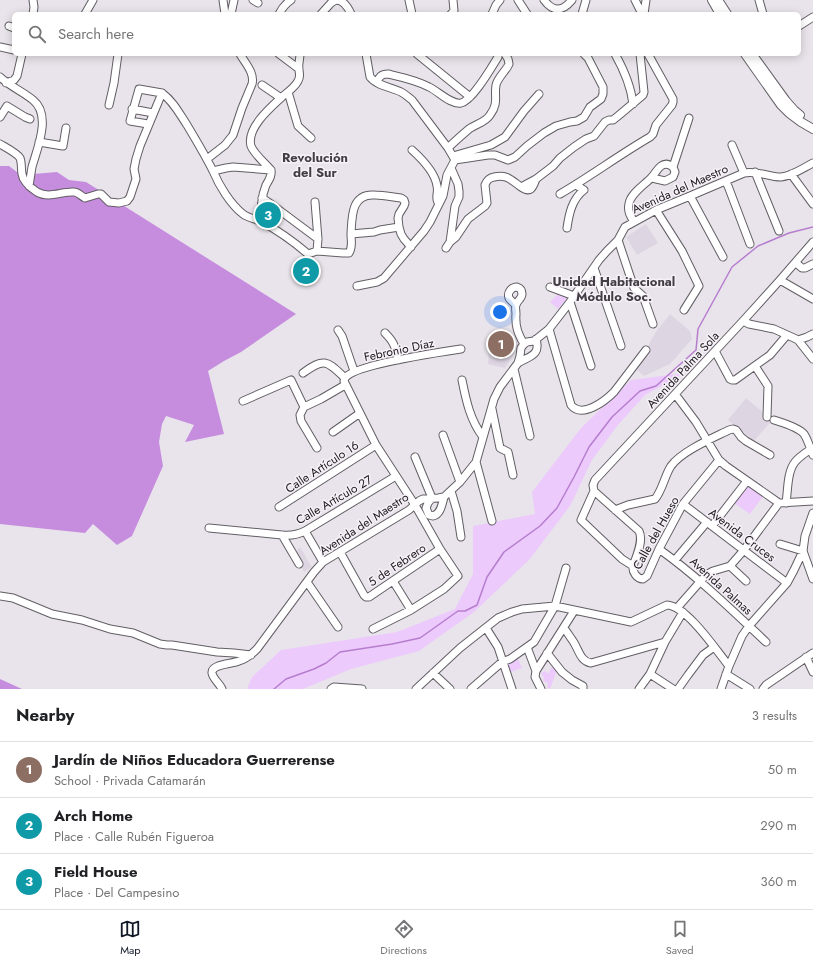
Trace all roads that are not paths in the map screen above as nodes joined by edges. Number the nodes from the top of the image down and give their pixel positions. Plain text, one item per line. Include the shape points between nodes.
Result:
1 (33, 0) edge
2 (93, 0) edge
3 (223, 0) edge
4 (234, 0) edge
5 (291, 0) edge
6 (336, 0) edge
7 (409, 0) edge
8 (453, 0) edge
9 (500, 0) edge
10 (518, 0) edge
11 (544, 0) edge
12 (559, 0) edge
13 (572, 0) edge
14 (586, 0) edge
15 (635, 0) edge
16 (646, 0) edge
17 (712, 0) edge
18 (718, 0) edge
19 (759, 0) edge
20 (557, 9) junction
21 (33, 12) edge
22 (86, 12) edge
23 (226, 12) edge
24 (231, 12) edge
25 (280, 12) edge
26 (323, 12) edge
27 (350, 12) edge
28 (412, 12) edge
29 (452, 12) edge
30 (493, 12) edge
31 (526, 12) edge
32 (583, 12) edge
33 (642, 12) edge
34 (644, 12) edge
35 (719, 12) edge
36 (726, 12) edge
37 (762, 12) edge
38 (813, 17) edge
39 (801, 25) edge
40 (0, 47) edge
41 (12, 50) edge
42 (22, 56) edge
43 (118, 56) edge
44 (241, 56) edge
45 (282, 56) edge
46 (300, 56) edge
47 (366, 56) edge
48 (419, 56) edge
49 (498, 56) edge
50 (506, 56) edge
51 (586, 56) edge
52 (616, 56) edge
53 (640, 56) edge
54 (649, 56) edge
55 (750, 56) edge
56 (751, 56) edge
57 (299, 69) junction
58 (0, 77) edge
59 (376, 82) junction
60 (6, 83) junction
61 (262, 85) dead end
62 (288, 92) junction
63 (539, 94) dead end
64 (164, 95) junction
65 (470, 97) junction
66 (281, 98) junction
67 (633, 104) junction
68 (109, 105) dead end
69 (132, 109) junction
70 (153, 113) junction
71 (0, 117) edge
72 (689, 118) dead end
73 (30, 119) dead end
74 (813, 123) edge
75 (148, 124) junction
76 (66, 128) dead end
77 (813, 129) edge
78 (310, 138) dead end
79 (39, 142) junction
80 (0, 144) edge
81 (732, 145) dead end
82 (448, 148) junction
83 (412, 150) dead end
84 (454, 158) junction
85 (207, 159) junction
86 (813, 163) edge
87 (673, 167) junction
88 (450, 168) junction
89 (271, 170) junction
90 (213, 171) junction
91 (755, 172) junction
92 (744, 173) junction
93 (791, 174) junction
94 (652, 178) junction
95 (725, 181) junction
96 (576, 185) junction
97 (29, 186) junction
98 (560, 194) dead end
99 (690, 196) junction
100 (262, 198) junction
101 (315, 202) dead end
102 (439, 204) junction
103 (813, 204) edge
104 (656, 210) junction
105 (261, 222) junction
106 (634, 222) junction
107 (399, 227) junction
108 (567, 228) dead end
109 (779, 231) dead end
110 (351, 234) junction
111 (318, 239) junction
112 (618, 240) junction
113 (813, 242) edge
114 (750, 244) dead end
115 (411, 247) junction
116 (317, 251) junction
117 (723, 257) dead end
118 (796, 262) junction
119 (813, 264) edge
120 (594, 268) junction
121 (780, 280) junction
122 (356, 286) dead end
123 (550, 287) dead end
124 (572, 299) junction
125 (813, 299) edge
126 (516, 304) dead end
127 (684, 310) dead end
128 (743, 321) junction
129 (653, 324) dead end
130 (549, 329) junction
131 (338, 330) dead end
132 (386, 333) dead end
133 (813, 334) edge
134 (787, 335) junction
135 (536, 339) junction
136 (798, 340) junction
137 (524, 344) junction
138 (621, 346) dead end
139 (461, 349) dead end
140 (646, 350) dead end
141 (715, 351) junction
142 (813, 359) edge
143 (398, 360) junction
144 (516, 366) junction
145 (591, 366) dead end
146 (755, 366) junction
147 (354, 371) junction
148 (303, 374) dead end
149 (462, 380) dead end
150 (345, 381) junction
151 (675, 394) junction
152 (243, 401) dead end
153 (304, 407) junction
154 (492, 408) junction
155 (360, 413) junction
156 (333, 432) dead end
157 (443, 435) dead end
158 (530, 436) dead end
159 (483, 437) junction
160 (811, 439) edge
161 (707, 441) junction
162 (376, 445) junction
163 (317, 448) dead end
164 (812, 452) edge
165 (770, 455) dead end
166 (415, 457) dead end
167 (719, 460) junction
168 (476, 462) junction
169 (513, 475) dead end
170 (396, 476) junction
171 (747, 481) junction
172 (460, 482) junction
173 (451, 491) junction
174 (594, 491) junction
175 (444, 497) junction
176 (432, 498) junction
177 (813, 502) edge
178 (778, 503) junction
179 (786, 503) junction
180 (684, 504) junction
181 (415, 505) junction
182 (279, 507) dead end
183 (615, 510) junction
184 (813, 514) edge
185 (492, 521) dead end
186 (709, 524) junction
187 (209, 528) dead end
188 (305, 531) junction
189 (282, 535) junction
190 (461, 537) dead end
191 (780, 544) dead end
192 (440, 549) junction
193 (659, 550) junction
194 (744, 550) junction
195 (803, 551) junction
196 (340, 552) junction
197 (675, 560) junction
198 (324, 562) junction
199 (299, 564) dead end
200 (633, 566) junction
201 (730, 566) junction
202 (566, 568) dead end
203 (813, 579) edge
204 (394, 581) junction
205 (746, 581) dead end
206 (307, 582) junction
207 (700, 582) junction
208 (787, 583) junction
209 (0, 596) edge
210 (551, 607) junction
211 (411, 610) junction
212 (680, 610) junction
213 (574, 611) junction
214 (749, 626) junction
215 (338, 627) dead end
216 (486, 628) junction
217 (564, 628) junction
218 (373, 630) dead end
219 (665, 642) junction
220 (766, 642) dead end
221 (714, 647) junction
222 (527, 648) junction
223 (547, 653) junction
224 (813, 653) edge
225 (251, 655) junction
226 (806, 657) junction
227 (502, 662) junction
228 (729, 666) junction
229 (536, 671) junction
230 (813, 672) edge
231 (433, 673) junction
232 (650, 674) junction
233 (726, 674) junction
234 (222, 689) edge
235 (331, 689) edge
236 (360, 689) edge
237 (416, 689) edge
238 (450, 689) edge
239 (471, 689) edge
240 (512, 689) edge
241 (541, 689) edge
242 (583, 689) edge
243 (638, 689) edge
244 (673, 689) edge
245 (678, 689) edge
246 (721, 689) edge
247 (750, 689) edge
248 (763, 689) edge

1 - 21 street
2 - 22 street
3 - 23 street
4 - 24 street
5 - 25 street
6 - 26 street
6 - 27 street via 346,4
7 - 28 street
8 - 29 street
9 - 30 street
10 - 31 street
11 - 20 street via 551,8
12 - 20 street
13 - 20 street via 563,8
14 - 32 street
15 - 33 street
16 - 34 street
17 - 35 main road
18 - 36 main road
19 - 37 street
38 - 39 street
40 - 41 street
42 - 60 street via 17,76
43 - 68 street
44 - 85 street via 253,75 252,84 233,135
45 - 57 street
46 - 57 street
47 - 59 street via 370,77
48 - 65 street
49 - 65 street
50 - 82 street via 509,64 496,85 496,103 492,113
51 - 84 street via 603,87 604,94 590,107 584,117 556,126 508,160 488,155
52 - 67 street via 628,81
53 - 67 street via 644,92
54 - 96 street via 673,102 650,137
55 - 77 main road via 752,64 781,105
56 - 74 main road via 794,110
57 - 62 street via 298,81
58 - 60 street
59 - 65 street via 380,76 388,74 428,86 456,103 464,102
59 - 82 street via 406,94
60 - 79 street via 37,104 42,121
61 - 66 street
62 - 66 street
62 - 78 street via 298,126
63 - 84 street via 505,137 491,145
64 - 69 street via 139,89
64 - 70 street
64 - 85 street via 179,112
66 - 89 street via 261,118 251,140 254,151
67 - 88 street via 613,120 606,122 594,136 560,158 536,179 532,188 525,190 501,176 489,178 485,183 487,203 468,219 448,245 459,197 458,184
69 - 70 street
69 - 75 street via 130,120
70 - 75 street
71 - 73 street via 7,106
72 - 87 street
75 - 97 street via 134,166 136,179 127,201 109,202 101,194 85,198 74,192 43,194
76 - 79 street via 63,146
79 - 97 street
80 - 97 street via 18,156 23,177
81 - 92 street
82 - 84 street
83 - 102 street via 430,169 438,187 436,198
84 - 88 street
85 - 90 street
86 - 93 street, Avenida del Maestro
87 - 94 street via 662,165
87 - 94 street via 674,174 670,179 665,181
88 - 102 street
89 - 90 street via 233,167
89 - 100 street via 272,175 265,186
90 - 105 street via 235,206 249,218
91 - 92 street, Avenida del Maestro
91 - 93 street, Avenida del Maestro via 783,177
91 - 109 street
92 - 95 street, Avenida del Maestro
93 - 103 street
94 - 106 street via 631,198 630,215
95 - 99 street, Avenida del Maestro
95 - 114 street
96 - 98 street
96 - 108 street via 584,190 572,205
99 - 104 street, Avenida del Maestro
99 - 117 street
100 - 105 street
100 - 111 street
101 - 111 street
102 - 115 street via 430,222
104 - 106 street, Avenida del Maestro
104 - 127 street via 682,251 699,286
105 - 116 street via 308,254
106 - 112 street, Avenida del Maestro via 625,228
107 - 110 street
107 - 110 street via 398,218 404,200 374,194 361,199 354,207
107 - 115 street
110 - 116 street via 352,247 349,253
111 - 116 street
112 - 120 street, Avenida del Maestro
112 - 129 street via 634,288 642,296
113 - 118 street, Avenida Palma Sola
115 - 122 street via 384,278
118 - 119 street via 802,268
118 - 121 street, Avenida Palma Sola
120 - 124 street, Avenida del Maestro
120 - 138 street
121 - 125 street
121 - 128 street, Avenida Palma Sola
123 - 124 street
124 - 130 street, Avenida del Maestro
124 - 145 street
126 - 137 street via 515,323
128 - 134 street
128 - 141 street, Avenida Palma Sola
130 - 135 street, Avenida del Maestro
130 - 140 street via 571,405 577,410 590,409 608,398
131 - 147 street
132 - 143 street via 395,346
133 - 136 street
134 - 136 street
134 - 146 street via 771,354
135 - 137 street, Avenida del Maestro
135 - 144 street via 536,351
136 - 142 street
137 - 144 street
139 - 143 street, Febronio Díaz
141 - 146 street via 732,380
141 - 151 street, Avenida Palma Sola
143 - 147 street, Febronio Díaz
144 - 154 street via 500,387
144 - 158 street
146 - 160 street via 768,386 771,418 799,430
147 - 150 street, Febronio Díaz via 347,375
148 - 150 street via 313,366 325,363
149 - 159 street via 472,420
150 - 153 street, Febronio Díaz
150 - 155 street
151 - 161 street
151 - 174 street, Avenida Palma Sola via 595,480
152 - 153 street via 291,380
153 - 163 street via 300,415 301,421
154 - 159 street
154 - 169 street via 500,448 508,452
155 - 156 street
155 - 162 street
157 - 172 street
159 - 168 street
160 - 164 street
161 - 165 street via 733,429 746,441
161 - 167 street
161 - 183 street via 675,462 655,499
162 - 170 street
162 - 182 street, Calle Artículo 16
164 - 179 street via 796,461 792,467
166 - 176 street
167 - 171 street
167 - 180 street, Calle del Hueso
168 - 172 street
168 - 185 street
170 - 181 street
170 - 188 street, Calle Artículo 27
171 - 178 street
171 - 186 street
172 - 173 street
173 - 175 street
173 - 190 street
174 - 183 street
174 - 200 street, Avenida Palma Sola via 582,520 622,559
175 - 176 street, Avenida del Maestro
175 - 176 street via 439,512 433,516 429,515 426,508
176 - 181 street, Avenida del Maestro via 423,499
177 - 179 street
178 - 179 street
178 - 194 street
180 - 186 street, Avenida Cruces
180 - 193 street, Calle del Hueso
181 - 192 street
181 - 196 street, Avenida del Maestro
183 - 200 street via 640,531 641,540
184 - 195 street
186 - 194 street, Avenida Cruces
186 - 197 street
187 - 189 street, Calle Artículo 27
188 - 189 street, Calle Artículo 27 via 290,536
188 - 198 street
189 - 199 street
191 - 195 street
192 - 204 street, 5 de Febrero
192 - 211 street via 458,576 444,589
193 - 197 street, Avenida Palmas
193 - 200 street, Calle del Hueso via 647,576 643,579 634,572
194 - 201 street
194 - 208 street, Avenida Cruces
195 - 203 street
195 - 208 street
196 - 198 street, Avenida del Maestro
196 - 204 street, 5 de Febrero via 366,597
197 - 207 street, Avenida Palmas
198 - 206 street, Avenida del Maestro
201 - 205 street
201 - 207 street via 713,571
202 - 210 street
204 - 211 street
206 - 215 street
206 - 225 street, Avenida del Maestro via 264,642
207 - 212 street
207 - 214 street, Avenida Palmas
208 - 214 street
209 - 225 street via 13,598 52,614 133,633 160,644
210 - 213 street
210 - 216 street via 512,612 498,618
210 - 222 street via 539,635
211 - 218 street
212 - 213 street via 667,605 630,622
212 - 219 street
212 - 221 street via 695,623
213 - 217 street
214 - 220 street, Avenida Palmas
214 - 228 street
216 - 227 street via 498,647
216 - 231 street
217 - 219 street via 583,659 591,663
217 - 223 street
219 - 232 street
221 - 228 street
221 - 245 street via 703,655
222 - 227 street
222 - 229 street
223 - 229 street
223 - 242 street via 562,672 583,686
224 - 226 street
225 - 234 street via 212,670 213,677
226 - 230 street
226 - 248 street
227 - 239 street
227 - 240 street
228 - 233 street
229 - 241 street via 535,677
231 - 237 street
231 - 238 street
232 - 243 street
232 - 244 street
233 - 246 street
233 - 247 street
235 - 236 street

